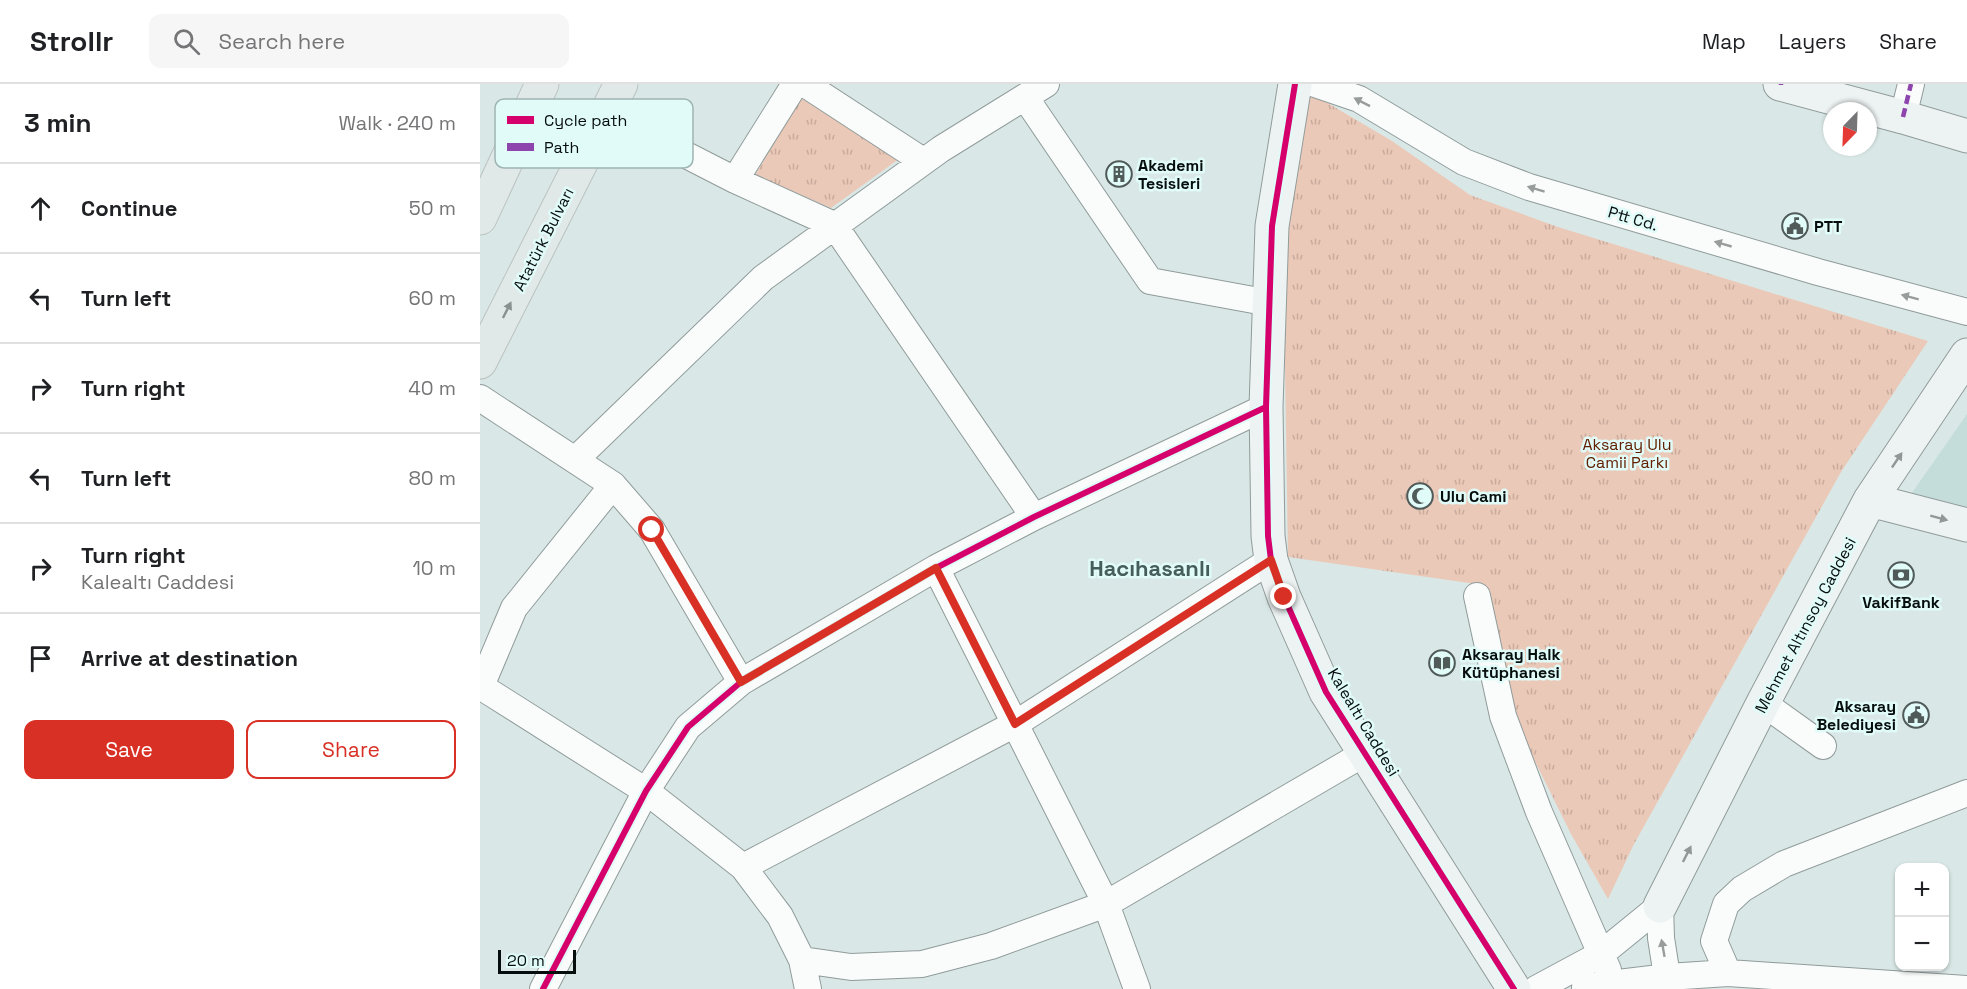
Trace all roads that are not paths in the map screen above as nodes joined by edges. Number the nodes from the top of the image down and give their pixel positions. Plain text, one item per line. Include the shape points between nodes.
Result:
1 (542, 84) edge
2 (621, 84) edge
3 (795, 84) edge
4 (805, 84) edge
5 (1296, 84) edge
6 (1315, 84) edge
7 (1781, 84) edge
8 (1911, 84) edge
9 (1036, 90) edge
10 (535, 99) edge
11 (614, 99) edge
12 (1903, 117) junction
13 (1967, 136) edge
14 (693, 159) edge
15 (923, 160) junction
16 (503, 168) edge
17 (579, 168) edge
18 (735, 180) junction
19 (480, 218) edge
20 (834, 225) junction
21 (1270, 303) junction
22 (1967, 312) edge
23 (1967, 355) edge
24 (480, 362) edge
25 (480, 398) edge
26 (1266, 407) junction
27 (574, 459) junction
28 (613, 485) junction
29 (1870, 500) junction
30 (1034, 517) junction
31 (1967, 525) edge
32 (1271, 560) junction
33 (936, 568) junction
34 (1477, 596) dead end
35 (741, 682) junction
36 (480, 686) edge
37 (1763, 703) junction
38 (1015, 724) junction
39 (1823, 746) dead end
40 (1365, 753) junction
41 (646, 791) junction
42 (1967, 793) edge
43 (743, 867) junction
44 (1106, 904) junction
45 (1660, 906) junction
46 (802, 960) junction
47 (1604, 962) junction
48 (1728, 973) junction
49 (1668, 983) edge
50 (1583, 988) edge
51 (1967, 988) edge
52 (543, 989) edge
53 (808, 989) edge
54 (1137, 989) edge
55 (1514, 989) edge
56 (1536, 989) edge

1 - 10 main road
2 - 11 main road, Atatürk Bulvarı
3 - 18 street
4 - 15 street
5 - 21 street, Kalealtı Caddesi via 1272,226
22 -> 6 street, Ptt Cd. via 1528,187 1464,162 1359,99
7 - 12 street
8 - 12 street
9 - 15 street
9 - 21 street via 1150,281
12 - 13 street
14 - 18 street
15 - 20 street
16 - 19 main road
24 -> 17 main road, Atatürk Bulvarı
18 - 20 street
20 - 27 street via 763,278
20 - 30 street
21 - 26 street, Kalealtı Caddesi
29 -> 23 street, Mehmet Altınsoy Caddesi
25 - 27 street
26 - 30 street
26 - 32 street, Kalealtı Caddesi
27 - 28 street
28 - 35 street via 652,530
28 - 36 street via 514,608
29 -> 31 street
29 - 37 street, Mehmet Altınsoy Caddesi
30 - 33 street
32 - 38 street
32 - 40 street, Kalealtı Caddesi via 1326,693
33 - 35 street
33 - 38 street
34 - 47 street via 1503,716 1539,812
35 - 41 street via 688,726
36 - 41 street
37 - 39 street
45 -> 37 street, Mehmet Altınsoy Caddesi
38 - 43 street
38 - 44 street
40 - 44 street
40 - 55 street, Kalealtı Caddesi
41 - 43 street
41 - 52 street
42 - 48 street via 1784,864 1742,889 1726,904 1714,941
43 - 46 street via 780,916
44 - 46 street via 991,946 921,964 851,967
44 - 54 street
45 - 47 street via 1623,954
49 -> 45 street
46 - 53 street
47 - 50 street
47 - 56 street
48 - 49 street
48 - 51 street
49 - 50 street

